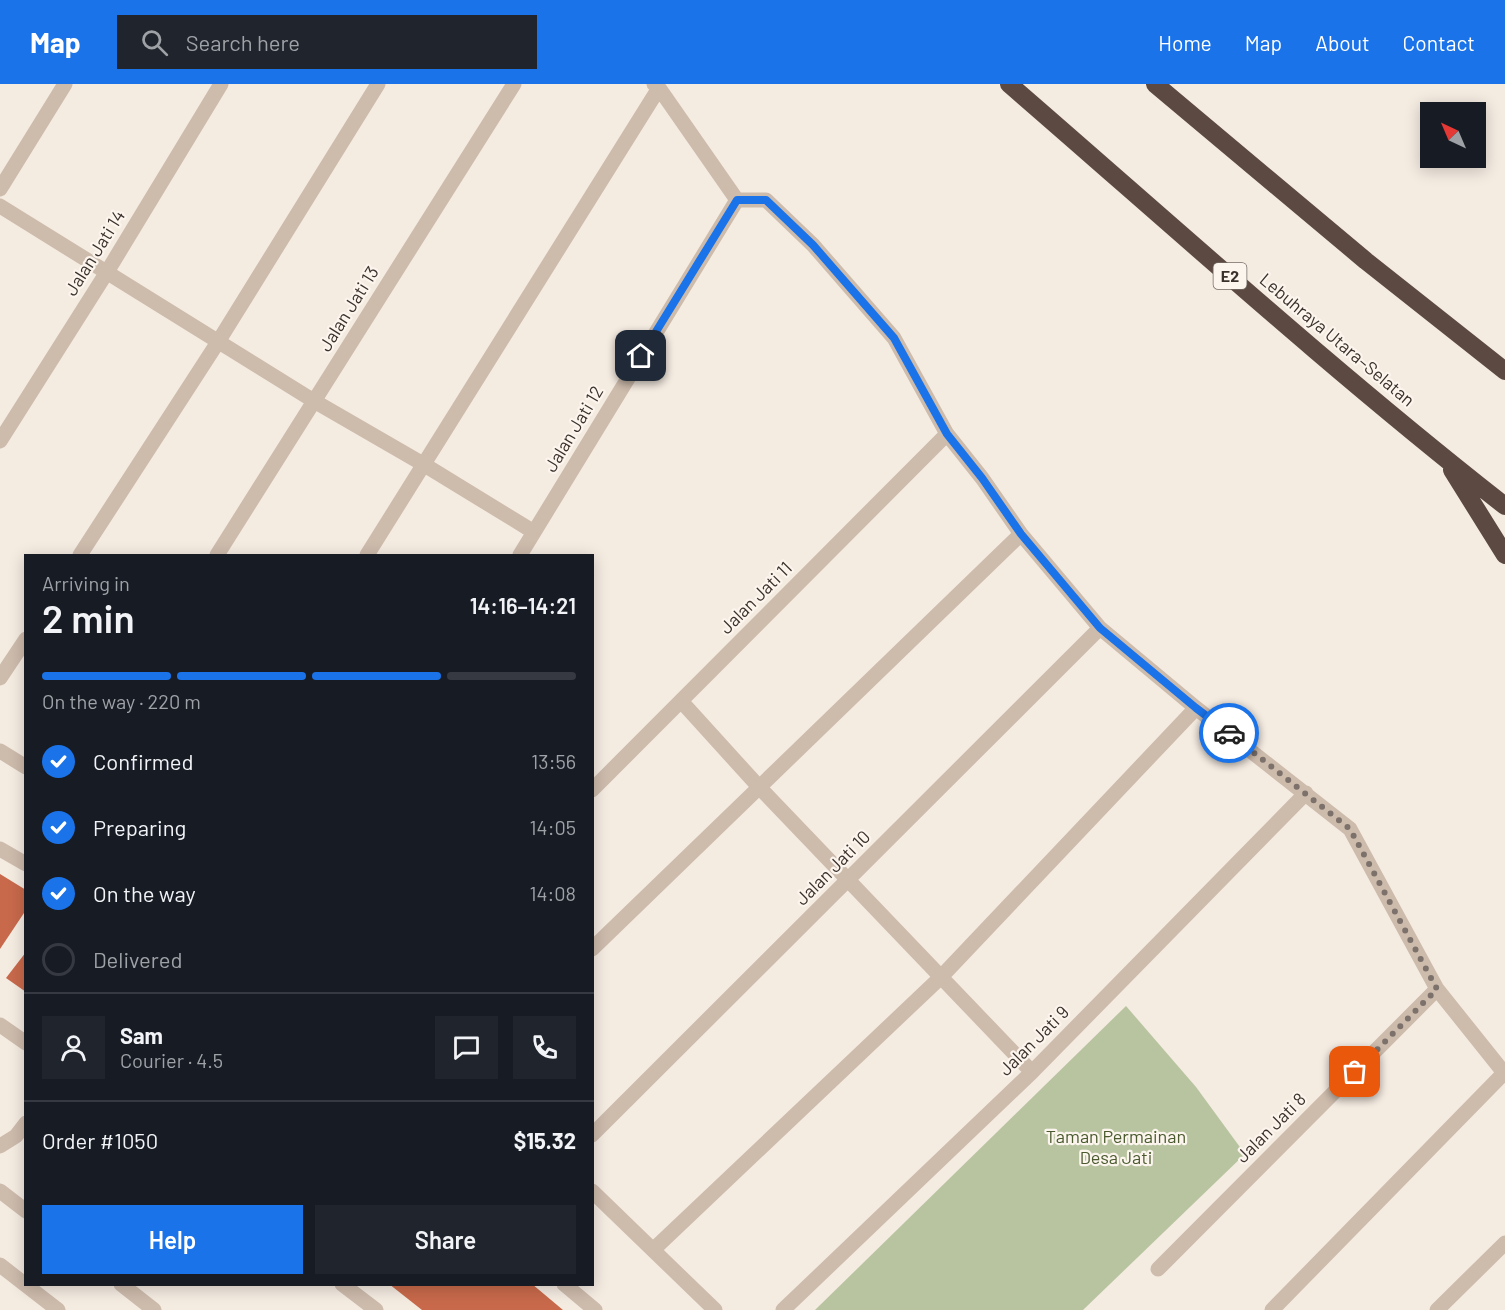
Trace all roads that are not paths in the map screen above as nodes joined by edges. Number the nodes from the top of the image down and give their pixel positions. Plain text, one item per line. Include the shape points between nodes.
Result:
1 (65, 84) edge
2 (221, 84) edge
3 (378, 84) edge
4 (514, 84) edge
5 (1009, 84) edge
6 (1155, 84) edge
7 (656, 86) edge
8 (0, 189) edge
9 (737, 200) junction
10 (0, 206) edge
11 (107, 272) junction
12 (218, 342) junction
13 (1505, 371) edge
14 (314, 401) junction
15 (947, 434) junction
16 (0, 441) edge
17 (1445, 458) junction
18 (423, 464) junction
19 (1505, 506) edge
20 (534, 532) junction
21 (1021, 534) junction
22 (81, 554) edge
23 (219, 554) edge
24 (368, 554) edge
25 (521, 554) edge
26 (1505, 555) edge
27 (1100, 628) junction
28 (24, 642) edge
29 (0, 678) edge
30 (681, 701) junction
31 (1196, 708) junction
32 (0, 751) edge
33 (24, 766) edge
34 (759, 787) junction
35 (594, 788) edge
36 (1306, 793) junction
37 (0, 849) edge
38 (24, 863) edge
39 (849, 880) junction
40 (594, 948) edge
41 (941, 976) junction
42 (1437, 989) junction
43 (0, 1025) edge
44 (24, 1043) edge
45 (1032, 1072) junction
46 (1504, 1073) edge
47 (24, 1126) edge
48 (594, 1133) edge
49 (0, 1146) edge
50 (0, 1191) edge
51 (594, 1193) edge
52 (24, 1209) edge
53 (1505, 1243) edge
54 (654, 1249) junction
55 (0, 1265) edge
56 (1158, 1269) dead end
57 (24, 1284) edge
58 (27, 1286) edge
59 (124, 1286) edge
60 (345, 1286) edge
61 (566, 1286) edge
62 (58, 1310) edge
63 (154, 1310) edge
64 (376, 1310) edge
65 (595, 1310) edge
66 (715, 1310) edge
67 (783, 1310) edge
68 (1272, 1310) edge
69 (1437, 1310) edge

1 - 8 street
2 - 11 street, Jalan Jati 14
3 - 12 street
4 - 14 street, Jalan Jati 13
5 - 17 highway, Lebuhraya Utara–Selatan / E2
6 - 13 highway via 1366,261
7 - 9 street
7 - 18 street
9 - 15 street via 766,200 813,245 894,338
9 - 20 street, Jalan Jati 12
10 - 11 street
11 - 12 street
11 - 16 street, Jalan Jati 14
12 - 14 street
12 - 22 street
14 - 18 street
14 - 23 street, Jalan Jati 13
15 - 21 street
15 - 30 street, Jalan Jati 11
17 - 19 highway, Lebuhraya Utara–Selatan / E2
17 - 26 highway
18 - 20 street
18 - 24 street
20 - 25 street, Jalan Jati 12
21 - 27 street
21 - 34 street
27 - 31 street
27 - 39 street, Jalan Jati 10
28 - 29 street
30 - 34 street
30 - 35 street, Jalan Jati 11
31 - 36 street
31 - 41 street
32 - 33 street
34 - 39 street
34 - 40 street
36 - 42 street via 1350,829
36 - 45 street, Jalan Jati 9
37 - 38 street
39 - 41 street
39 - 48 street, Jalan Jati 10
41 - 45 street
41 - 54 street
42 - 46 street
42 - 56 street, Jalan Jati 8
43 - 44 street
45 - 67 street, Jalan Jati 9
46 - 68 street
47 - 49 street
50 - 52 street
51 - 54 street
53 - 69 street
54 - 66 street
55 - 57 street
58 - 62 street
59 - 63 street
60 - 64 street
61 - 65 street

